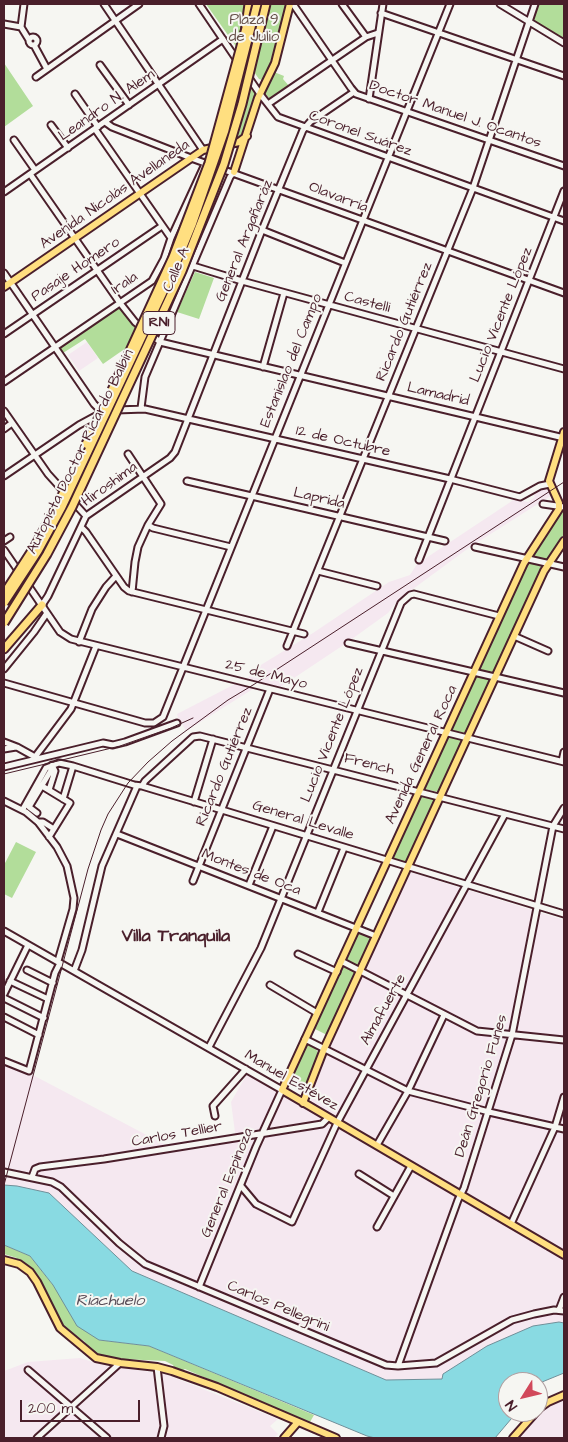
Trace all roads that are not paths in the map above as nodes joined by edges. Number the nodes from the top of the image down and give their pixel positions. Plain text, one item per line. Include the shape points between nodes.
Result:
1 (24, 4) edge
2 (104, 4) edge
3 (139, 4) edge
4 (199, 4) edge
5 (251, 4) edge
6 (257, 4) edge
7 (267, 4) edge
8 (342, 4) edge
9 (382, 4) edge
10 (450, 4) edge
11 (500, 4) edge
12 (535, 4) edge
13 (295, 5) edge
14 (381, 13) junction
15 (115, 20) junction
16 (529, 22) junction
17 (4, 24) edge
18 (21, 27) junction
19 (378, 33) junction
20 (438, 33) junction
21 (366, 38) junction
22 (224, 39) junction
23 (564, 43) edge
24 (332, 60) junction
25 (517, 60) junction
26 (100, 64) dead end
27 (48, 69) junction
28 (564, 76) edge
29 (36, 77) dead end
30 (160, 84) junction
31 (354, 92) junction
32 (75, 94) dead end
33 (260, 94) junction
34 (369, 99) junction
35 (268, 104) junction
36 (130, 105) junction
37 (406, 112) junction
38 (105, 122) junction
39 (51, 125) dead end
40 (305, 127) junction
41 (97, 128) junction
42 (247, 136) junction
43 (14, 140) dead end
44 (490, 140) junction
45 (68, 148) junction
46 (203, 150) junction
47 (387, 157) junction
48 (192, 158) junction
49 (206, 162) junction
50 (564, 166) edge
51 (33, 172) junction
52 (234, 172) junction
53 (473, 188) junction
54 (279, 189) junction
55 (564, 191) edge
56 (4, 192) edge
57 (140, 193) junction
58 (555, 218) junction
59 (362, 220) junction
60 (564, 221) edge
61 (162, 226) junction
62 (262, 230) junction
63 (75, 238) junction
64 (171, 238) junction
65 (446, 251) junction
66 (345, 263) junction
67 (193, 266) junction
68 (97, 270) junction
69 (4, 273) edge
70 (530, 280) junction
71 (242, 281) junction
72 (11, 283) junction
73 (4, 287) edge
74 (284, 293) junction
75 (564, 293) edge
76 (120, 303) junction
77 (328, 305) junction
78 (33, 314) junction
79 (416, 329) junction
80 (4, 334) edge
81 (160, 342) junction
82 (55, 346) junction
83 (501, 353) junction
84 (213, 355) junction
85 (263, 367) junction
86 (564, 370) edge
87 (300, 376) junction
88 (4, 382) edge
89 (388, 396) junction
90 (141, 408) junction
91 (4, 411) edge
92 (102, 412) junction
93 (475, 416) junction
94 (187, 420) junction
95 (12, 423) junction
96 (4, 429) edge
97 (564, 436) edge
98 (274, 440) junction
99 (128, 454) dead end
100 (34, 455) junction
101 (362, 460) junction
102 (144, 475) junction
103 (4, 476) edge
104 (450, 479) junction
105 (188, 481) dead end
106 (550, 484) junction
107 (252, 496) junction
108 (543, 504) dead end
109 (562, 507) edge
110 (86, 516) junction
111 (340, 516) junction
112 (148, 525) junction
113 (81, 527) junction
114 (10, 537) dead end
115 (427, 537) junction
116 (445, 540) dead end
117 (564, 540) edge
118 (4, 541) edge
119 (230, 547) junction
120 (475, 547) dead end
121 (4, 552) edge
122 (527, 558) junction
123 (419, 560) dead end
124 (548, 564) junction
125 (564, 567) edge
126 (318, 571) junction
127 (116, 576) junction
128 (377, 586) dead end
129 (132, 592) junction
130 (4, 594) edge
131 (4, 603) edge
132 (42, 605) junction
133 (206, 610) junction
134 (47, 613) junction
135 (500, 616) junction
136 (4, 623) edge
137 (293, 631) junction
138 (304, 634) dead end
139 (514, 636) junction
140 (79, 642) junction
141 (348, 643) dead end
142 (96, 646) junction
143 (287, 646) dead end
144 (4, 649) edge
145 (381, 651) junction
146 (548, 651) dead end
147 (183, 667) junction
148 (4, 669) edge
149 (474, 672) junction
150 (495, 677) junction
151 (4, 683) edge
152 (270, 689) junction
153 (564, 693) edge
154 (74, 702) junction
155 (357, 710) junction
156 (152, 723) junction
157 (177, 723) dead end
158 (447, 733) junction
159 (148, 735) junction
160 (467, 738) junction
161 (213, 739) junction
162 (4, 742) edge
163 (17, 747) junction
164 (247, 747) junction
165 (4, 749) edge
166 (564, 752) edge
167 (36, 758) junction
168 (563, 761) edge
169 (53, 766) junction
170 (73, 766) junction
171 (4, 767) edge
172 (46, 768) junction
173 (333, 769) junction
174 (42, 786) junction
175 (139, 786) junction
176 (49, 790) junction
177 (419, 791) junction
178 (440, 796) junction
179 (63, 799) junction
180 (4, 801) edge
181 (194, 802) junction
182 (564, 808) edge
183 (22, 809) junction
184 (222, 810) junction
185 (37, 813) dead end
186 (504, 814) junction
187 (38, 822) junction
188 (273, 826) junction
189 (553, 826) junction
190 (54, 829) junction
191 (564, 829) edge
192 (117, 834) junction
193 (306, 835) junction
194 (49, 837) junction
195 (344, 848) junction
196 (388, 860) junction
197 (198, 866) junction
198 (407, 866) junction
199 (192, 881) dead end
200 (249, 885) junction
201 (467, 885) junction
202 (281, 898) junction
203 (538, 906) junction
204 (318, 912) junction
205 (564, 914) edge
206 (357, 928) junction
207 (4, 931) edge
208 (376, 936) junction
209 (28, 944) junction
210 (298, 954) dead end
211 (341, 961) junction
212 (59, 962) junction
213 (27, 970) dead end
214 (360, 970) junction
215 (74, 971) junction
216 (337, 972) junction
217 (10, 981) junction
218 (52, 983) junction
219 (270, 985) dead end
220 (4, 994) edge
221 (406, 996) junction
222 (4, 998) edge
223 (48, 999) junction
224 (317, 1013) junction
225 (444, 1015) junction
226 (4, 1017) edge
227 (44, 1018) junction
228 (39, 1035) junction
229 (512, 1035) junction
230 (305, 1040) junction
231 (564, 1040) edge
232 (208, 1047) junction
233 (324, 1049) junction
234 (4, 1061) edge
235 (246, 1069) junction
236 (365, 1070) junction
237 (282, 1090) junction
238 (408, 1091) junction
239 (564, 1097) edge
240 (303, 1102) junction
241 (489, 1112) junction
242 (214, 1116) dead end
243 (328, 1118) junction
244 (337, 1123) junction
245 (555, 1127) junction
246 (564, 1129) edge
247 (262, 1133) junction
248 (377, 1145) junction
249 (412, 1166) junction
250 (4, 1172) edge
251 (359, 1174) dead end
252 (32, 1177) junction
253 (241, 1186) junction
254 (461, 1194) junction
255 (394, 1196) junction
256 (511, 1224) junction
257 (377, 1227) dead end
258 (564, 1254) edge
259 (4, 1260) edge
260 (199, 1287) junction
261 (564, 1297) edge
262 (562, 1311) edge
263 (120, 1363) junction
264 (398, 1366) junction
265 (157, 1367) junction
266 (28, 1370) dead end
267 (564, 1395) edge
268 (548, 1402) edge
269 (70, 1408) junction
270 (298, 1422) junction
271 (527, 1422) edge
272 (37, 1438) edge
273 (107, 1438) edge
274 (161, 1438) edge
275 (284, 1438) edge
276 (336, 1438) edge
277 (513, 1438) edge

1 - 18 street
2 - 15 street
3 - 15 street
4 - 22 street, Coronel Suárez
5 - 130 highway, bridge via 210,163 170,265 66,488 35,546
6 - 131 highway, Autopista Doctor Ricardo Balbín / RN1, bridge via 225,130 189,233 62,507
7 - 136 highway, Autopista Doctor Ricardo Balbín / RN1, bridge via 224,164 182,271 72,507
8 - 21 street
9 - 14 street
10 - 20 street, Estanislao del Campo
11 - 16 street
12 - 16 street, Ricardo Gutiérrez
13 - 24 street, Doctor Manuel J. Ocantos
13 - 33 main road
14 - 19 street
14 - 20 street
15 - 27 street
15 - 30 street
16 - 23 street
16 - 25 street, Ricardo Gutiérrez
17 - 18 street
18 - 27 street
19 - 21 street
19 - 34 street
20 - 25 street
20 - 37 street, Estanislao del Campo
21 - 24 street
22 - 30 street, Leandro N. Alem
22 - 33 street, Coronel Suárez
24 - 31 street, Doctor Manuel J. Ocantos
24 - 35 street
25 - 28 street
25 - 44 street, Ricardo Gutiérrez
26 - 36 street
27 - 29 street
30 - 36 street, Leandro N. Alem
30 - 46 street
31 - 34 street, Doctor Manuel J. Ocantos
31 - 40 street
32 - 41 street
33 - 35 street, Coronel Suárez
33 - 42 main road
34 - 37 street, Doctor Manuel J. Ocantos
35 - 40 street, Coronel Suárez via 278,117
36 - 38 street, Leandro N. Alem
37 - 44 street, Doctor Manuel J. Ocantos
37 - 47 street, Estanislao del Campo
38 - 41 street, Leandro N. Alem
38 - 48 street, Olavarría
39 - 45 street
40 - 47 street, Coronel Suárez
40 - 54 street, General Argañaráz
41 - 45 street, Leandro N. Alem
41 - 57 street
42 - 46 main road, Avenida Nicolás Avellaneda via 239,142
42 - 52 main road
43 - 51 street
44 - 50 street, Doctor Manuel J. Ocantos
44 - 53 street, Ricardo Gutiérrez
45 - 51 street, Leandro N. Alem
46 - 48 main road, Avenida Nicolás Avellaneda
47 - 53 street, Coronel Suárez
47 - 59 street, Estanislao del Campo
48 - 49 street, Olavarría
48 - 57 main road, Avenida Nicolás Avellaneda
49 - 52 street, Olavarría
49 - 64 street, Irala
51 - 56 street, Leandro N. Alem
51 - 63 street
52 - 54 street, Olavarría
52 - 67 street, Calle A
53 - 58 street, Coronel Suárez
53 - 65 street, Ricardo Gutiérrez
54 - 59 street, Olavarría
54 - 62 street, General Argañaráz
55 - 58 street, Lucio Vicente López
57 - 61 street
57 - 63 main road, Avenida Nicolás Avellaneda
58 - 60 street, Coronel Suárez
58 - 70 street, Lucio Vicente López
59 - 65 street, Olavarría
59 - 66 street, Estanislao del Campo
61 - 64 street
61 - 68 street, Pasaje Homero
62 - 66 street
62 - 71 street, General Argañaráz
63 - 68 street
63 - 72 main road, Avenida Nicolás Avellaneda
64 - 76 street, Irala via 152,281
65 - 70 street, Olavarría
65 - 79 street, Ricardo Gutiérrez
66 - 77 street, Estanislao del Campo
67 - 71 street, Castelli
67 - 81 street, Calle A
68 - 76 street
68 - 78 street, Pasaje Homero
69 - 72 street
70 - 75 street, Olavarría
70 - 83 street, Lucio Vicente López
71 - 74 street, Castelli
71 - 84 street, General Argañaráz
72 - 73 main road, Avenida Nicolás Avellaneda
72 - 78 street
74 - 77 street, Castelli
74 - 85 street
76 - 81 street via 137,324
76 - 82 street, Irala
77 - 79 street, Castelli
77 - 87 street, Estanislao del Campo
78 - 80 street, Pasaje Homero
78 - 82 street
79 - 83 street, Castelli
79 - 89 street, Ricardo Gutiérrez
81 - 84 street, Lamadrid
81 - 90 street, Calle A via 144,380
82 - 88 street, Irala
82 - 92 street
83 - 86 street, Castelli
83 - 93 street, Lucio Vicente López
84 - 85 street, Lamadrid
84 - 94 street, General Argañaráz
85 - 87 street, Lamadrid
87 - 89 street, Lamadrid
87 - 98 street, Estanislao del Campo
89 - 93 street, Lamadrid
89 - 101 street, Ricardo Gutiérrez
90 - 92 street, 12 de Octubre
90 - 94 street, 12 de Octubre
91 - 95 street
92 - 100 street
93 - 97 street, Lamadrid
93 - 104 street, Lucio Vicente López
94 - 98 street, 12 de Octubre
94 - 102 street, Hiroshima via 175,452
95 - 96 street
95 - 100 street
97 - 106 main road
98 - 101 street, 12 de Octubre
98 - 107 street, Estanislao del Campo
99 - 102 street
100 - 103 street
100 - 110 street via 50,478
101 - 104 street, 12 de Octubre
101 - 111 street, Ricardo Gutiérrez
102 - 110 street, Hiroshima
102 - 112 street via 161,504
104 - 106 street, 12 de Octubre via 520,497
104 - 115 street, Lucio Vicente López
105 - 107 street, Laprida
106 - 109 main road
107 - 111 street, Laprida
107 - 119 street, Estanislao del Campo
108 - 109 street
109 - 122 main road, Avenida General Roca
110 - 113 street, Hiroshima
111 - 115 street, Laprida
111 - 126 street, Ricardo Gutiérrez
112 - 119 street
112 - 129 street via 136,553
113 - 127 street
113 - 132 street, Hiroshima
114 - 118 street
115 - 116 street, Laprida
115 - 123 street, Lucio Vicente López
117 - 124 main road
119 - 133 street, Estanislao del Campo
120 - 122 street
121 - 132 street, 25 de Mayo
122 - 124 street
122 - 135 main road, Avenida General Roca
124 - 125 street
124 - 139 main road
126 - 128 street
126 - 137 street, Ricardo Gutiérrez
127 - 129 street
127 - 140 street via 92,609
129 - 133 street
132 - 134 street, 25 de Mayo
132 - 144 highway
133 - 137 street
133 - 147 street, Estanislao del Campo
134 - 140 street, 25 de Mayo via 64,636
134 - 148 street
135 - 145 street, Lucio Vicente López via 414,594 398,608
135 - 149 main road, Avenida General Roca
137 - 138 street
137 - 143 street, Ricardo Gutiérrez
139 - 146 street
139 - 150 main road
140 - 142 street, 25 de Mayo
141 - 145 street
142 - 147 street, 25 de Mayo
142 - 154 street
145 - 149 street
145 - 155 street, Lucio Vicente López
147 - 152 street, 25 de Mayo
147 - 156 street, Estanislao del Campo via 163,717
149 - 150 street
149 - 158 main road, Avenida General Roca
150 - 153 street
150 - 160 main road
151 - 154 street
152 - 155 street, 25 de Mayo
152 - 164 street, Ricardo Gutiérrez
154 - 156 street
154 - 167 street
155 - 158 street, 25 de Mayo
155 - 173 street, Lucio Vicente López
156 - 159 street
157 - 159 street
158 - 160 street, 25 de Mayo
158 - 177 main road, Avenida General Roca
159 - 167 street via 117,744 103,743
160 - 168 street, 25 de Mayo
160 - 178 main road
161 - 164 street, French
161 - 175 street, French via 195,736
161 - 181 street
162 - 163 street
163 - 165 street
163 - 167 street
164 - 173 street, French
164 - 184 street, Ricardo Gutiérrez
166 - 168 street
167 - 171 street
167 - 172 street
169 - 170 street, General Levalle via 62,763
169 - 172 street, General Levalle
169 - 174 street
169 - 176 street via 55,771
170 - 175 street, General Levalle
170 - 179 street
172 - 183 street
173 - 177 street, French
173 - 193 street, Lucio Vicente López
174 - 176 street
174 - 185 street via 29,807
175 - 181 street, General Levalle
175 - 192 street
176 - 179 street
177 - 178 street, French
177 - 196 main road, Avenida General Roca
178 - 186 street, French
178 - 198 main road
179 - 190 street via 70,803
180 - 183 street
181 - 184 street, General Levalle
182 - 189 street, Deán Gregorio Funes
183 - 187 street
184 - 188 street, General Levalle
184 - 197 street, Ricardo Gutiérrez
186 - 189 street, French
186 - 201 street, Almafuerte
187 - 190 street
187 - 194 street
188 - 193 street, General Levalle
188 - 200 street
189 - 191 street, French
189 - 203 street, Deán Gregorio Funes
190 - 194 street
192 - 197 street, Montes de Oca
192 - 215 street via 102,866
193 - 195 street, General Levalle
193 - 202 street, Lucio Vicente López
194 - 212 street via 67,866 74,898 74,909
195 - 196 street, General Levalle
195 - 204 street
196 - 198 street, General Levalle
196 - 206 main road, Avenida General Roca
197 - 199 street, Ricardo Gutiérrez
197 - 200 street, Montes de Oca
198 - 201 street, General Levalle
198 - 208 main road
200 - 202 street, Montes de Oca
201 - 203 street, General Levalle
201 - 221 street, Almafuerte
202 - 204 street, Montes de Oca
202 - 232 street, Lucio Vicente López via 261,948
203 - 205 street, General Levalle
203 - 229 street, Deán Gregorio Funes
204 - 206 street, Montes de Oca
206 - 208 street, Montes de Oca
206 - 211 main road, Avenida General Roca
207 - 209 street, Manuel Estévez
208 - 214 main road
209 - 212 street, Manuel Estévez
209 - 217 street
210 - 216 street
211 - 214 street
211 - 216 main road, Avenida General Roca
212 - 215 street, Manuel Estévez
212 - 218 street
213 - 218 street
214 - 221 street
214 - 233 main road
215 - 232 street, Manuel Estévez
216 - 224 main road, Avenida General Roca
217 - 220 street
217 - 223 street
218 - 223 street
219 - 224 street
221 - 225 street
221 - 236 street, Almafuerte
222 - 227 street
223 - 227 street
224 - 230 main road, Avenida General Roca
225 - 229 street via 481,1032
225 - 238 street
226 - 228 street
227 - 228 street
228 - 234 street via 29,1071
229 - 231 street
229 - 241 street, Deán Gregorio Funes
230 - 233 street
230 - 237 main road, Avenida General Roca
232 - 235 street, Manuel Estévez
233 - 236 street
233 - 240 main road
235 - 237 street, Manuel Estévez
235 - 242 street via 213,1106
236 - 238 street
236 - 244 street, Almafuerte
237 - 240 main road, Manuel Estévez
237 - 247 street, General Espinoza
238 - 241 street
238 - 248 street
239 - 245 street
240 - 243 main road, Manuel Estévez
241 - 245 street
241 - 254 street, Deán Gregorio Funes
243 - 244 main road, Manuel Estévez
243 - 247 street, Carlos Tellier via 322,1124
244 - 248 main road, Manuel Estévez
244 - 253 street, Almafuerte via 292,1222 256,1204
245 - 246 street
245 - 256 street
247 - 252 street, Carlos Tellier via 104,1160 40,1167 35,1169
247 - 253 street, General Espinoza
248 - 249 main road, Manuel Estévez
249 - 254 main road, Manuel Estévez
249 - 255 street
250 - 252 street, Carlos Pellegrini
251 - 255 street
252 - 260 street, Carlos Pellegrini via 52,1182 68,1192 141,1261
253 - 260 street, General Espinoza
254 - 256 main road, Manuel Estévez
254 - 264 street, Deán Gregorio Funes
255 - 257 street
256 - 258 main road, Manuel Estévez
259 - 263 main road via 22,1266 33,1275 64,1332 96,1358
260 - 264 street, Carlos Pellegrini via 372,1360
261 - 262 street
262 - 264 street, Carlos Pellegrini via 512,1320 436,1363
263 - 265 main road
263 - 269 street
265 - 270 main road via 209,1384
265 - 274 street via 164,1426
266 - 269 street
267 - 268 main road
269 - 272 street
269 - 273 street
270 - 275 main road
270 - 276 main road
271 - 277 main road

